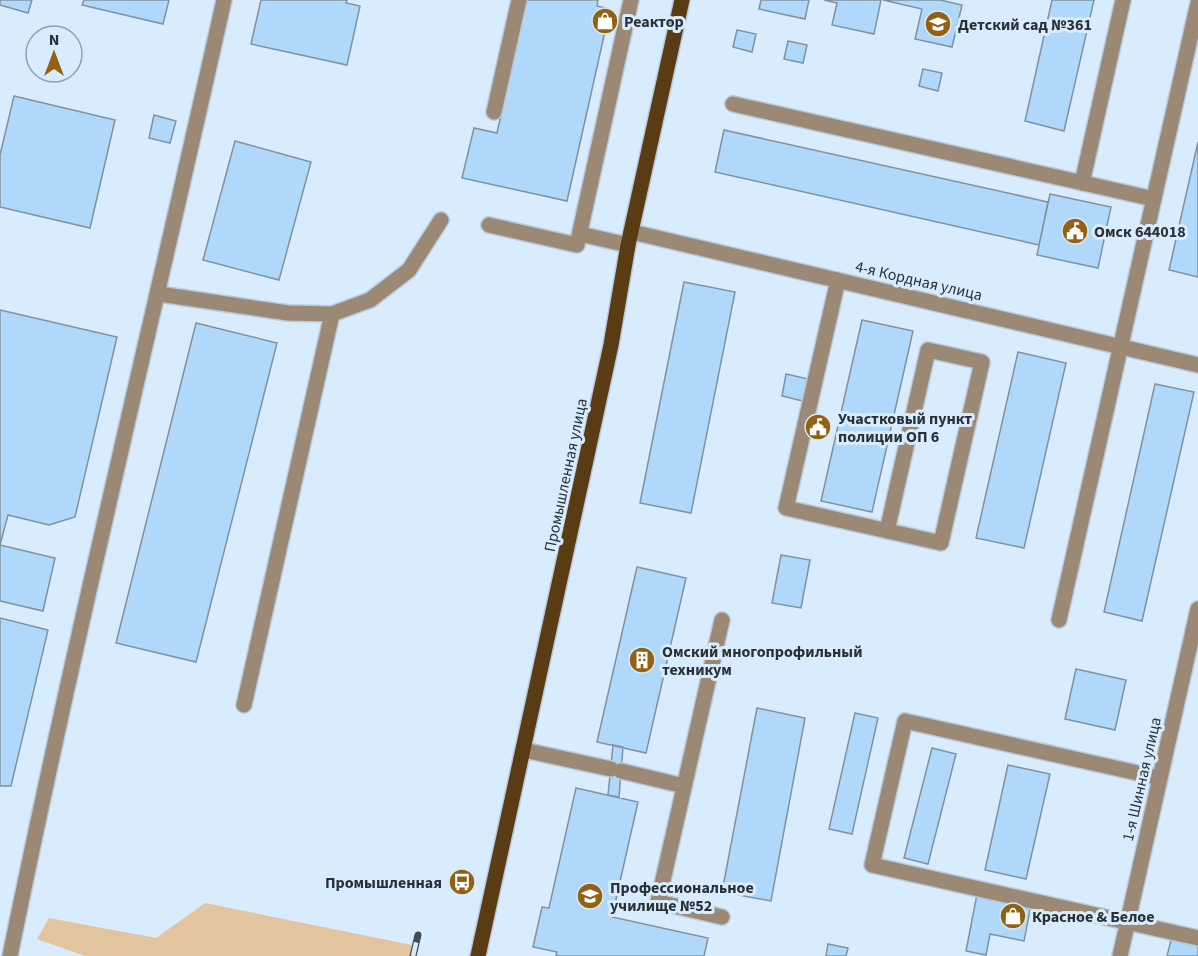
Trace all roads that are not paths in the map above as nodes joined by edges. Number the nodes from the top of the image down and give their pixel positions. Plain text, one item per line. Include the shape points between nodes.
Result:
1 (224, 0) edge
2 (519, 0) edge
3 (632, 0) edge
4 (681, 0) edge
5 (1123, 0) edge
6 (1198, 3) edge
7 (733, 104) dead end
8 (494, 112) dead end
9 (1082, 183) junction
10 (1154, 199) junction
11 (441, 220) dead end
12 (489, 225) dead end
13 (580, 234) junction
14 (630, 238) junction
15 (838, 280) junction
16 (159, 294) junction
17 (332, 314) junction
18 (1121, 346) junction
19 (1198, 365) edge
20 (887, 531) junction
21 (1198, 609) edge
22 (722, 620) dead end
23 (1059, 620) dead end
24 (1192, 668) edge
25 (244, 705) dead end
26 (524, 750) junction
27 (1160, 778) junction
28 (684, 786) junction
29 (722, 916) dead end
30 (1127, 922) junction
31 (1198, 938) edge
32 (10, 956) edge
33 (478, 956) edge
34 (1120, 956) edge

1 - 16 street
2 - 8 street
3 - 13 street
4 - 14 main road, Промышленная улица
5 - 9 street
6 - 10 street
7 - 9 street
9 - 10 street
10 - 18 street
11 - 17 street via 409,270 370,300
12 - 13 street via 577,245
13 - 14 street, 4-я Кордная улица
14 - 15 street, 4-я Кордная улица
14 - 26 main road, Промышленная улица via 612,345
15 - 18 street, 4-я Кордная улица
15 - 20 street via 786,508
16 - 17 street via 288,313
16 - 32 street via 91,577
17 - 25 street
18 - 19 street, 4-я Кордная улица
18 - 23 street
20 - 20 street via 941,543 982,362 928,350
21 - 24 street, 1-я Шинная улица
22 - 28 street
24 - 27 street, 1-я Шинная улица
26 - 28 street
26 - 33 main road, Промышленная улица
27 - 30 street, 1-я Шинная улица
27 - 30 street via 905,721 877,843 872,866
28 - 29 street via 658,902
30 - 31 street
30 - 34 street, 1-я Шинная улица

